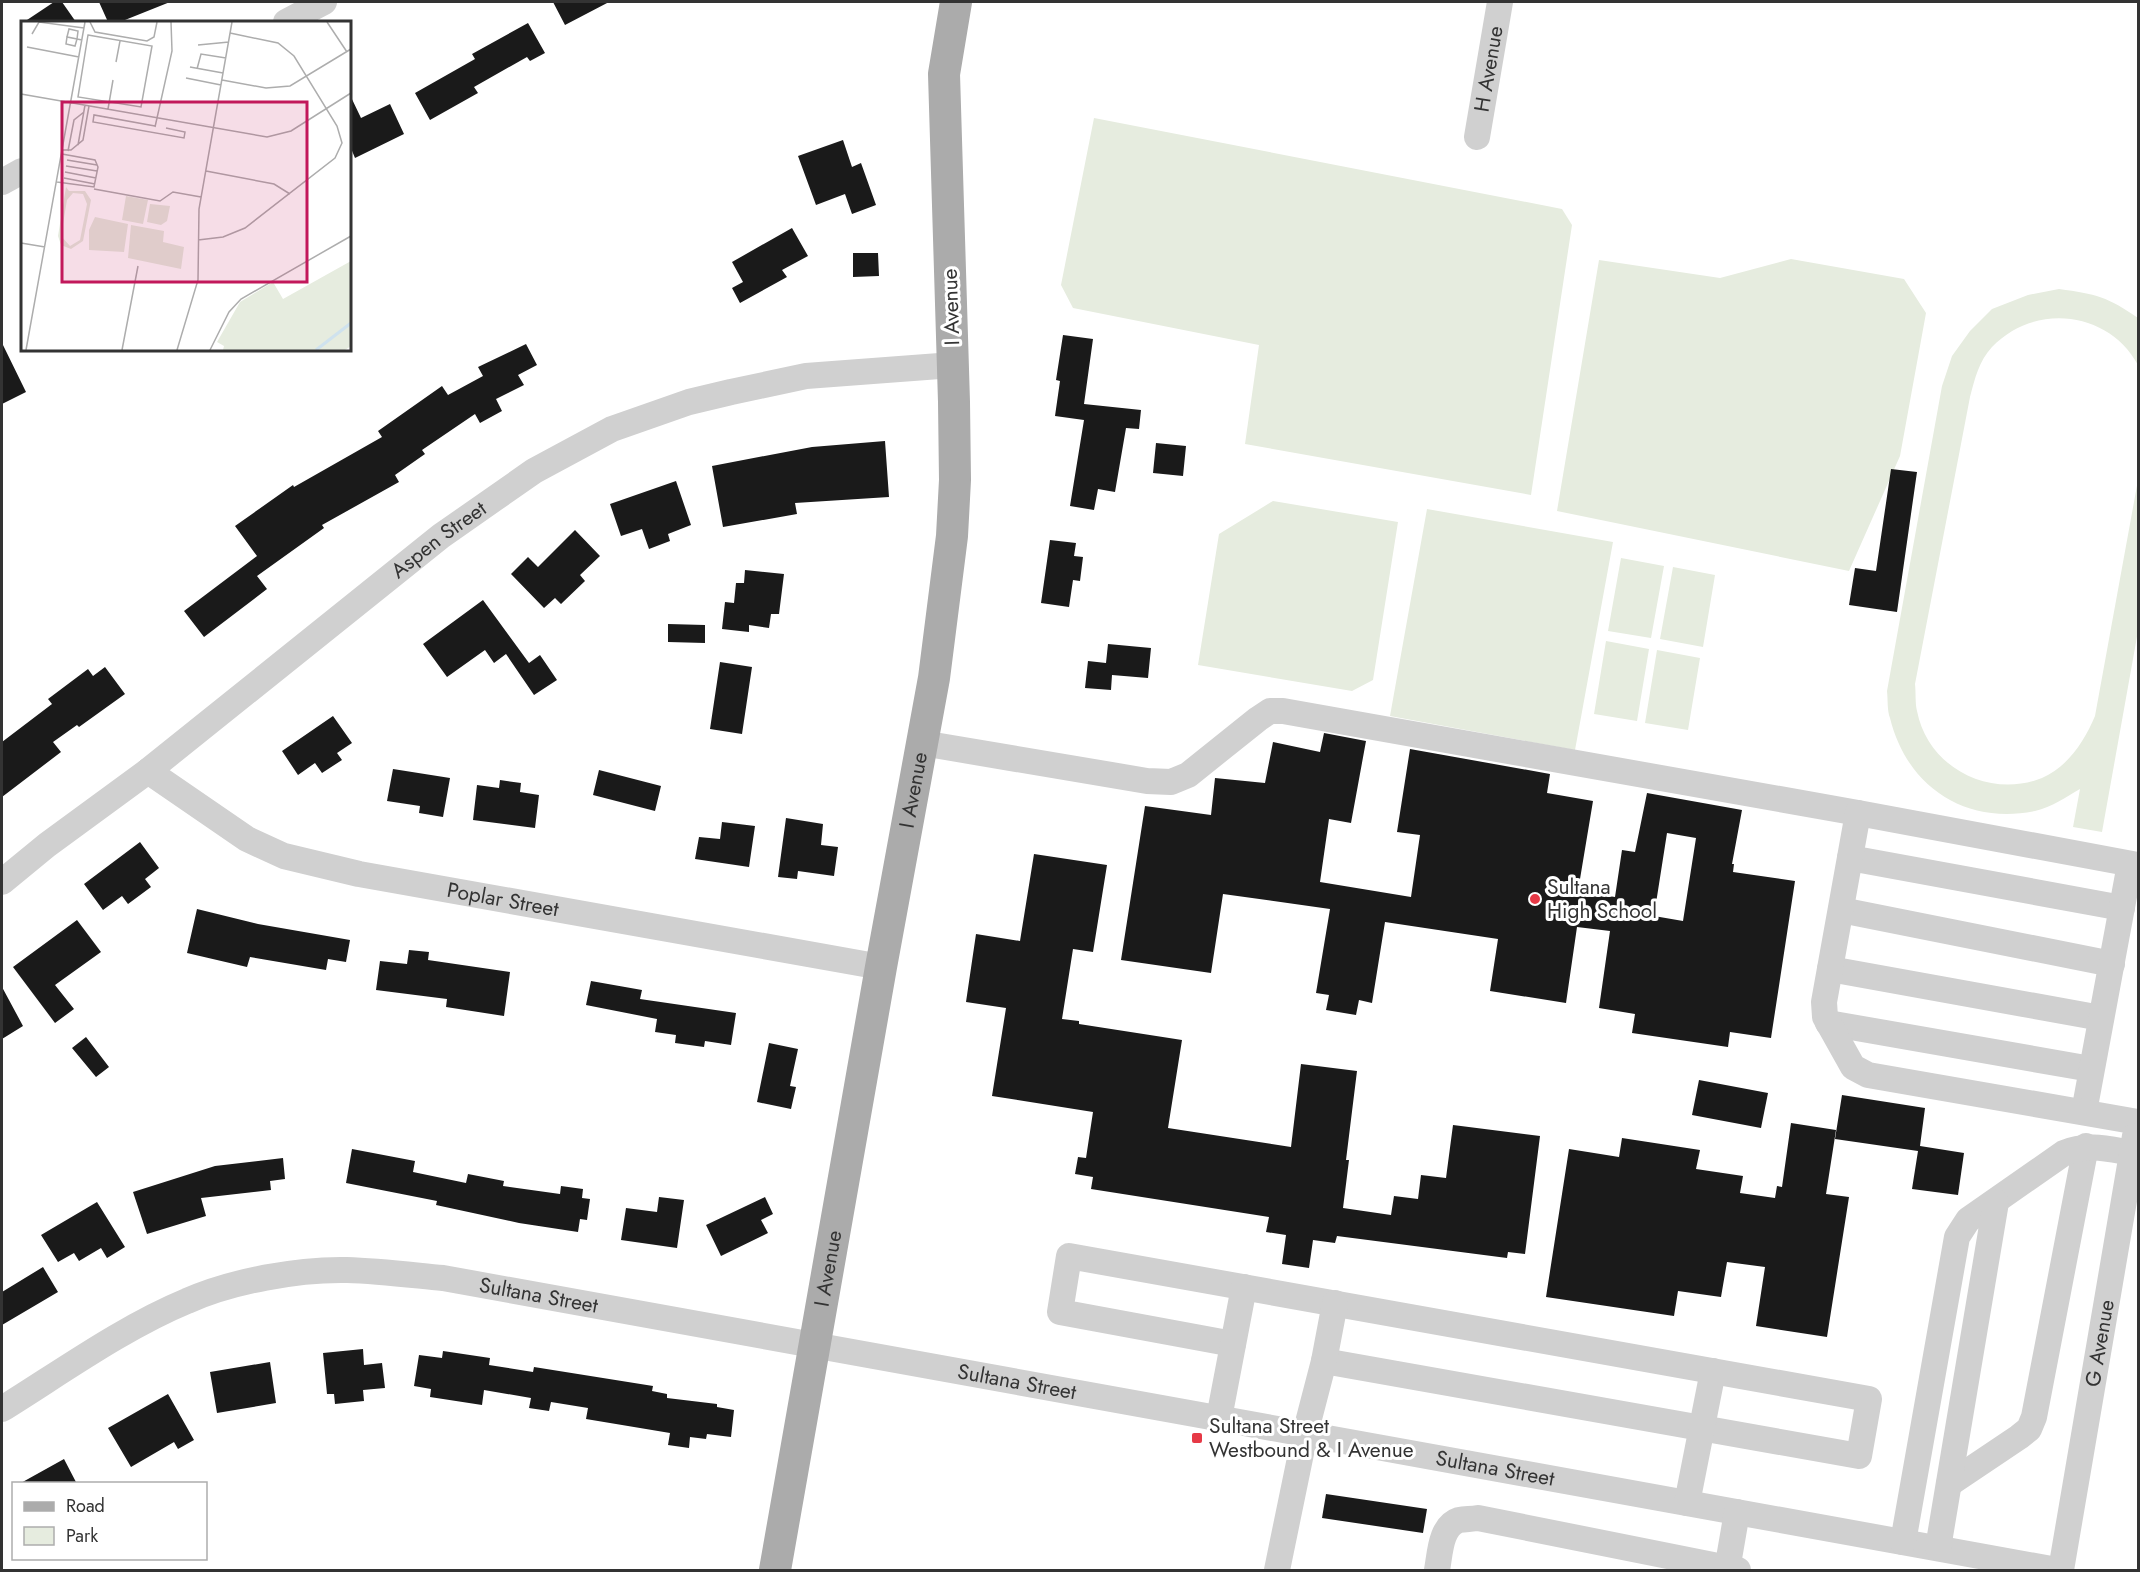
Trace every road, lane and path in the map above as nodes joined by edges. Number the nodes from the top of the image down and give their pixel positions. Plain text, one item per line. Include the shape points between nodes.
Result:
1 (324, 2) edge
2 (956, 2) edge
3 (1500, 2) edge
4 (288, 21) edge
5 (1477, 137) dead end
6 (21, 172) edge
7 (2, 182) edge
8 (953, 365) junction
9 (922, 743) junction
10 (148, 771) junction
11 (1858, 813) junction
12 (1850, 858) junction
13 (2134, 865) edge
14 (2, 882) edge
15 (2122, 908) junction
16 (1841, 910) junction
17 (2112, 964) junction
18 (881, 967) junction
19 (1830, 969) junction
20 (2101, 1018) junction
21 (1828, 1023) junction
22 (2091, 1069) junction
23 (2084, 1112) junction
24 (2138, 1120) edge
25 (2086, 1146) junction
26 (2132, 1153) junction
27 (1996, 1202) junction
28 (1244, 1287) junction
29 (1335, 1303) junction
30 (1233, 1344) junction
31 (814, 1346) junction
32 (1324, 1361) junction
33 (1713, 1371) junction
34 (2, 1409) edge
35 (1219, 1418) junction
36 (1701, 1427) junction
37 (1305, 1434) junction
38 (1948, 1484) junction
39 (1687, 1503) junction
40 (1737, 1512) junction
41 (1903, 1542) junction
42 (1938, 1548) junction
43 (775, 1570) edge
44 (1277, 1570) edge
45 (1437, 1570) edge
46 (1731, 1570) edge
47 (2059, 1570) edge

1 - 4 street
2 - 8 main road, I Avenue via 944,74
3 - 5 street, H Avenue
6 - 7 street
8 - 9 main road, I Avenue via 956,480 952,536
8 - 10 street, Aspen Street via 806,376 700,400 612,429 534,471 441,536
9 - 11 street via 1171,783 1188,775 1258,718 1270,711 1283,711
9 - 18 main road, I Avenue
10 - 14 street, Aspen Street
10 - 18 street, Poplar Street via 247,839 284,856 359,874
11 - 12 street
11 - 13 street
12 - 15 street
12 - 16 street
13 - 15 street
15 - 17 street
16 - 17 street
16 - 19 street
17 - 20 street
18 - 31 main road, I Avenue
19 - 20 street
19 - 21 street via 1824,1002
20 - 22 street
21 - 22 street
21 - 23 street via 1853,1067 1868,1075
22 - 23 street
23 - 24 street
24 - 26 street, G Avenue
25 - 26 street
25 - 27 street via 2064,1153
25 - 38 street via 2034,1417 2029,1429 2019,1437
26 - 47 street, G Avenue
27 - 38 street
27 - 41 street via 1968,1221 1957,1237
28 - 29 street
28 - 30 street
28 - 30 street via 1069,1256 1060,1312
29 - 32 street
29 - 33 street
30 - 35 street
31 - 34 street, Sultana Street via 443,1278 346,1270 237,1284 187,1300 141,1323
31 - 35 street, Sultana Street
31 - 43 main road, I Avenue
32 - 36 street
32 - 37 street
33 - 36 street
33 - 36 street via 1869,1399 1859,1456
35 - 37 street, Sultana Street
36 - 39 street
37 - 39 street, Sultana Street
37 - 44 street
38 - 42 street
39 - 40 street, Sultana Street
40 - 41 street, Sultana Street
40 - 46 street
41 - 42 street, Sultana Street
42 - 47 street, Sultana Street
45 - 46 street via 1450,1525 1478,1518

